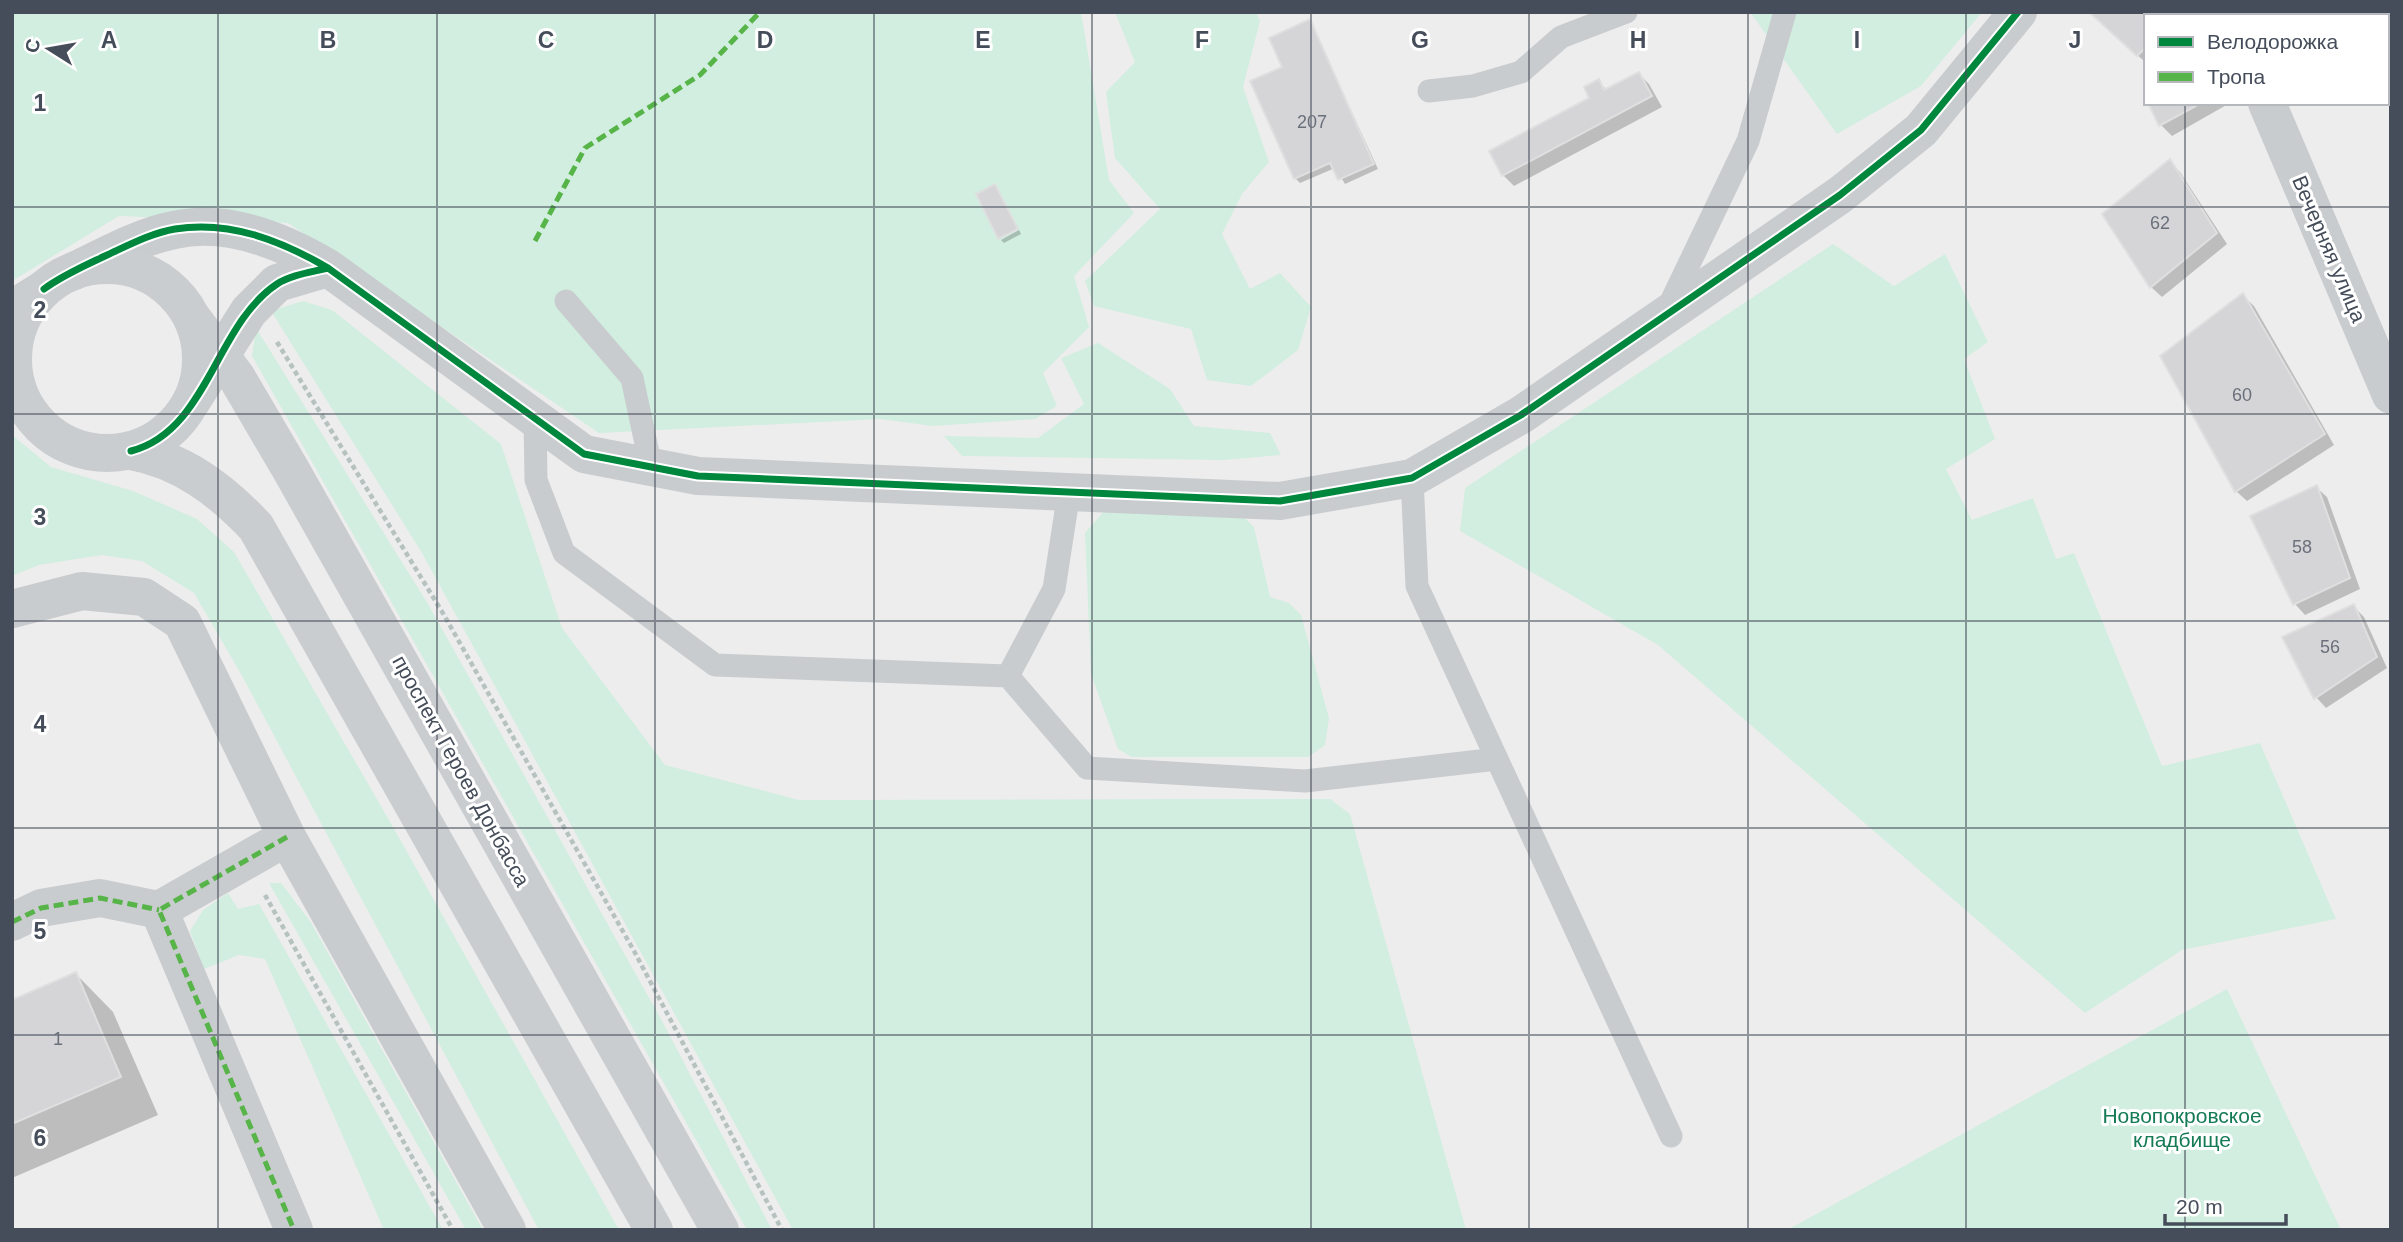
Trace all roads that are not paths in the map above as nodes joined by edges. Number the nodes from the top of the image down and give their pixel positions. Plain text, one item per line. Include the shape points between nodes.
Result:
1 (1626, 12) edge
2 (1785, 12) edge
3 (2018, 12) edge
4 (1429, 91) dead end
5 (2268, 105) edge
6 (328, 268) junction
7 (59, 280) junction
8 (566, 301) dead end
9 (12, 309) edge
10 (192, 318) junction
11 (1662, 320) junction
12 (221, 356) junction
13 (14, 383) edge
14 (2391, 395) edge
15 (191, 402) junction
16 (535, 418) junction
17 (131, 450) junction
18 (651, 467) junction
19 (1412, 478) junction
20 (1069, 492) junction
21 (12, 609) edge
22 (1008, 676) junction
23 (1497, 759) junction
24 (288, 837) junction
25 (159, 910) junction
26 (12, 922) edge
27 (1671, 1136) dead end
28 (294, 1230) edge
29 (507, 1230) edge
30 (654, 1230) edge
31 (720, 1230) edge

1 - 4 lane via 1561,37 1521,72 1473,86
2 - 11 lane via 1748,141
3 - 11 street via 1921,130 1840,195
5 - 14 street, Вечерняя улица
6 - 7 street via 288,244 249,232 175,229 134,243
6 - 12 street via 277,284 249,311
6 - 16 street
7 - 9 street
7 - 10 street via 108,265 142,272 171,290
7 - 13 street via 32,302 16,333
8 - 18 lane via 632,378
10 - 12 street, проспект Героев Донбасса
10 - 15 street via 201,369
11 - 19 street via 1521,415
12 - 15 street
12 - 31 street, проспект Героев Донбасса via 291,470
13 - 17 street via 31,416 57,440 89,452
15 - 17 street via 170,430
16 - 18 street via 584,454
16 - 22 lane via 536,480 564,554 715,665
17 - 30 street via 159,456 225,495 256,527
18 - 20 street via 698,476
19 - 20 street via 1280,501
19 - 23 lane via 1417,586
20 - 22 lane via 1054,589
21 - 24 street via 94,592 144,597 182,622
22 - 23 lane via 1087,768 1305,781
23 - 27 lane
24 - 25 street
24 - 29 street
25 - 26 street via 100,898 41,908
25 - 28 street

